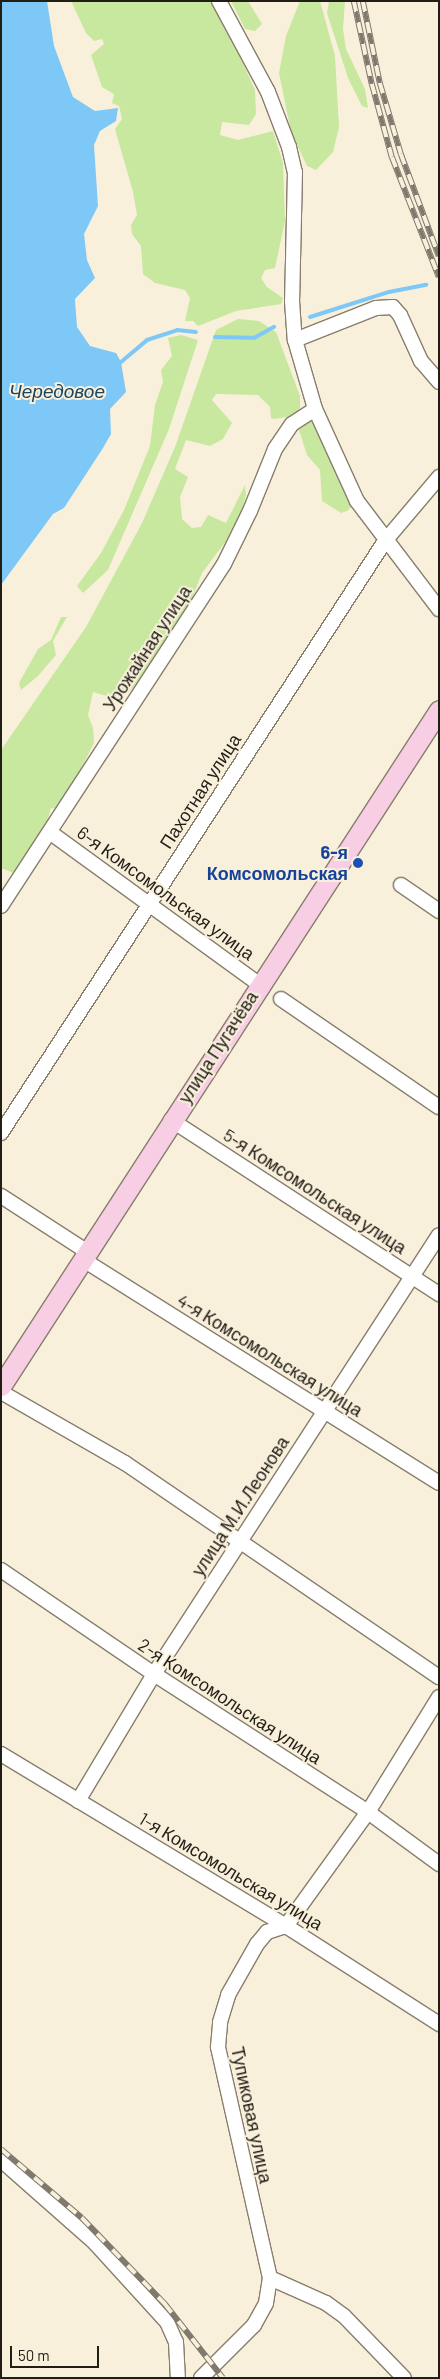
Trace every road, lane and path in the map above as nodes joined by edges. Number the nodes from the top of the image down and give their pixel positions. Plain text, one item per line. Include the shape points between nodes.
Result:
1 (219, 1) edge
2 (296, 340) junction
3 (439, 382) edge
4 (315, 409) junction
5 (439, 478) edge
6 (385, 541) junction
7 (439, 609) edge
8 (439, 710) edge
9 (51, 833) junction
10 (401, 884) dead end
11 (150, 903) junction
12 (1, 906) edge
13 (439, 911) edge
14 (259, 984) junction
15 (281, 999) dead end
16 (439, 1107) edge
17 (171, 1120) junction
18 (1, 1133) edge
19 (1, 1196) edge
20 (439, 1235) edge
21 (84, 1255) junction
22 (412, 1276) junction
23 (439, 1294) edge
24 (1, 1386) edge
25 (1, 1392) edge
26 (324, 1411) junction
27 (439, 1483) edge
28 (240, 1541) junction
29 (1, 1570) edge
30 (154, 1674) junction
31 (439, 1677) edge
32 (439, 1697) edge
33 (1, 1754) edge
34 (78, 1801) junction
35 (368, 1812) junction
36 (439, 1864) edge
37 (286, 1926) junction
38 (439, 2024) edge
39 (1, 2160) edge
40 (270, 2278) junction
41 (178, 2378) edge
42 (202, 2378) edge
43 (404, 2378) edge

1 - 2 street via 268,92 295,172 292,300
2 - 3 street via 376,308 393,308 400,315 421,361
2 - 4 street
4 - 6 street via 357,501
4 - 9 street, Урожайная улица via 292,424 275,449 224,564
5 - 6 street, Пахотная улица
6 - 7 street
6 - 11 street, Пахотная улица
8 - 14 main road, улица Пугачёва
9 - 11 street, 6-я Комсомольская улица
9 - 12 street, Урожайная улица
10 - 13 street
11 - 14 street, 6-я Комсомольская улица
11 - 18 street, Пахотная улица
14 - 17 main road, улица Пугачёва
15 - 16 street
17 - 21 main road, улица Пугачёва
17 - 22 street, 5-я Комсомольская улица
19 - 21 street, 4-я Комсомольская улица
20 - 22 street, улица М.И.Леонова
21 - 24 main road, улица Пугачёва
21 - 26 street, 4-я Комсомольская улица
22 - 23 street, 5-я Комсомольская улица
22 - 26 street, улица М.И.Леонова
25 - 28 street via 125,1463
26 - 27 street, 4-я Комсомольская улица
26 - 28 street, улица М.И.Леонова
28 - 30 street, улица М.И.Леонова
28 - 31 street
29 - 30 street, 2-я Комсомольская улица
30 - 34 street, улица М.И.Леонова
30 - 35 street, 2-я Комсомольская улица
32 - 35 street, Тупиковая улица
33 - 34 street, 1-я Комсомольская улица
34 - 37 street, 1-я Комсомольская улица
35 - 36 street, 2-я Комсомольская улица
35 - 37 street, Тупиковая улица
37 - 38 street, 1-я Комсомольская улица
37 - 40 street, Тупиковая улица via 267,1932 247,1961 228,1995 220,2022 218,2047
39 - 41 street via 82,2230 140,2289 167,2322 176,2342
40 - 42 street, Тупиковая улица via 266,2303 254,2325
40 - 43 street via 344,2316

